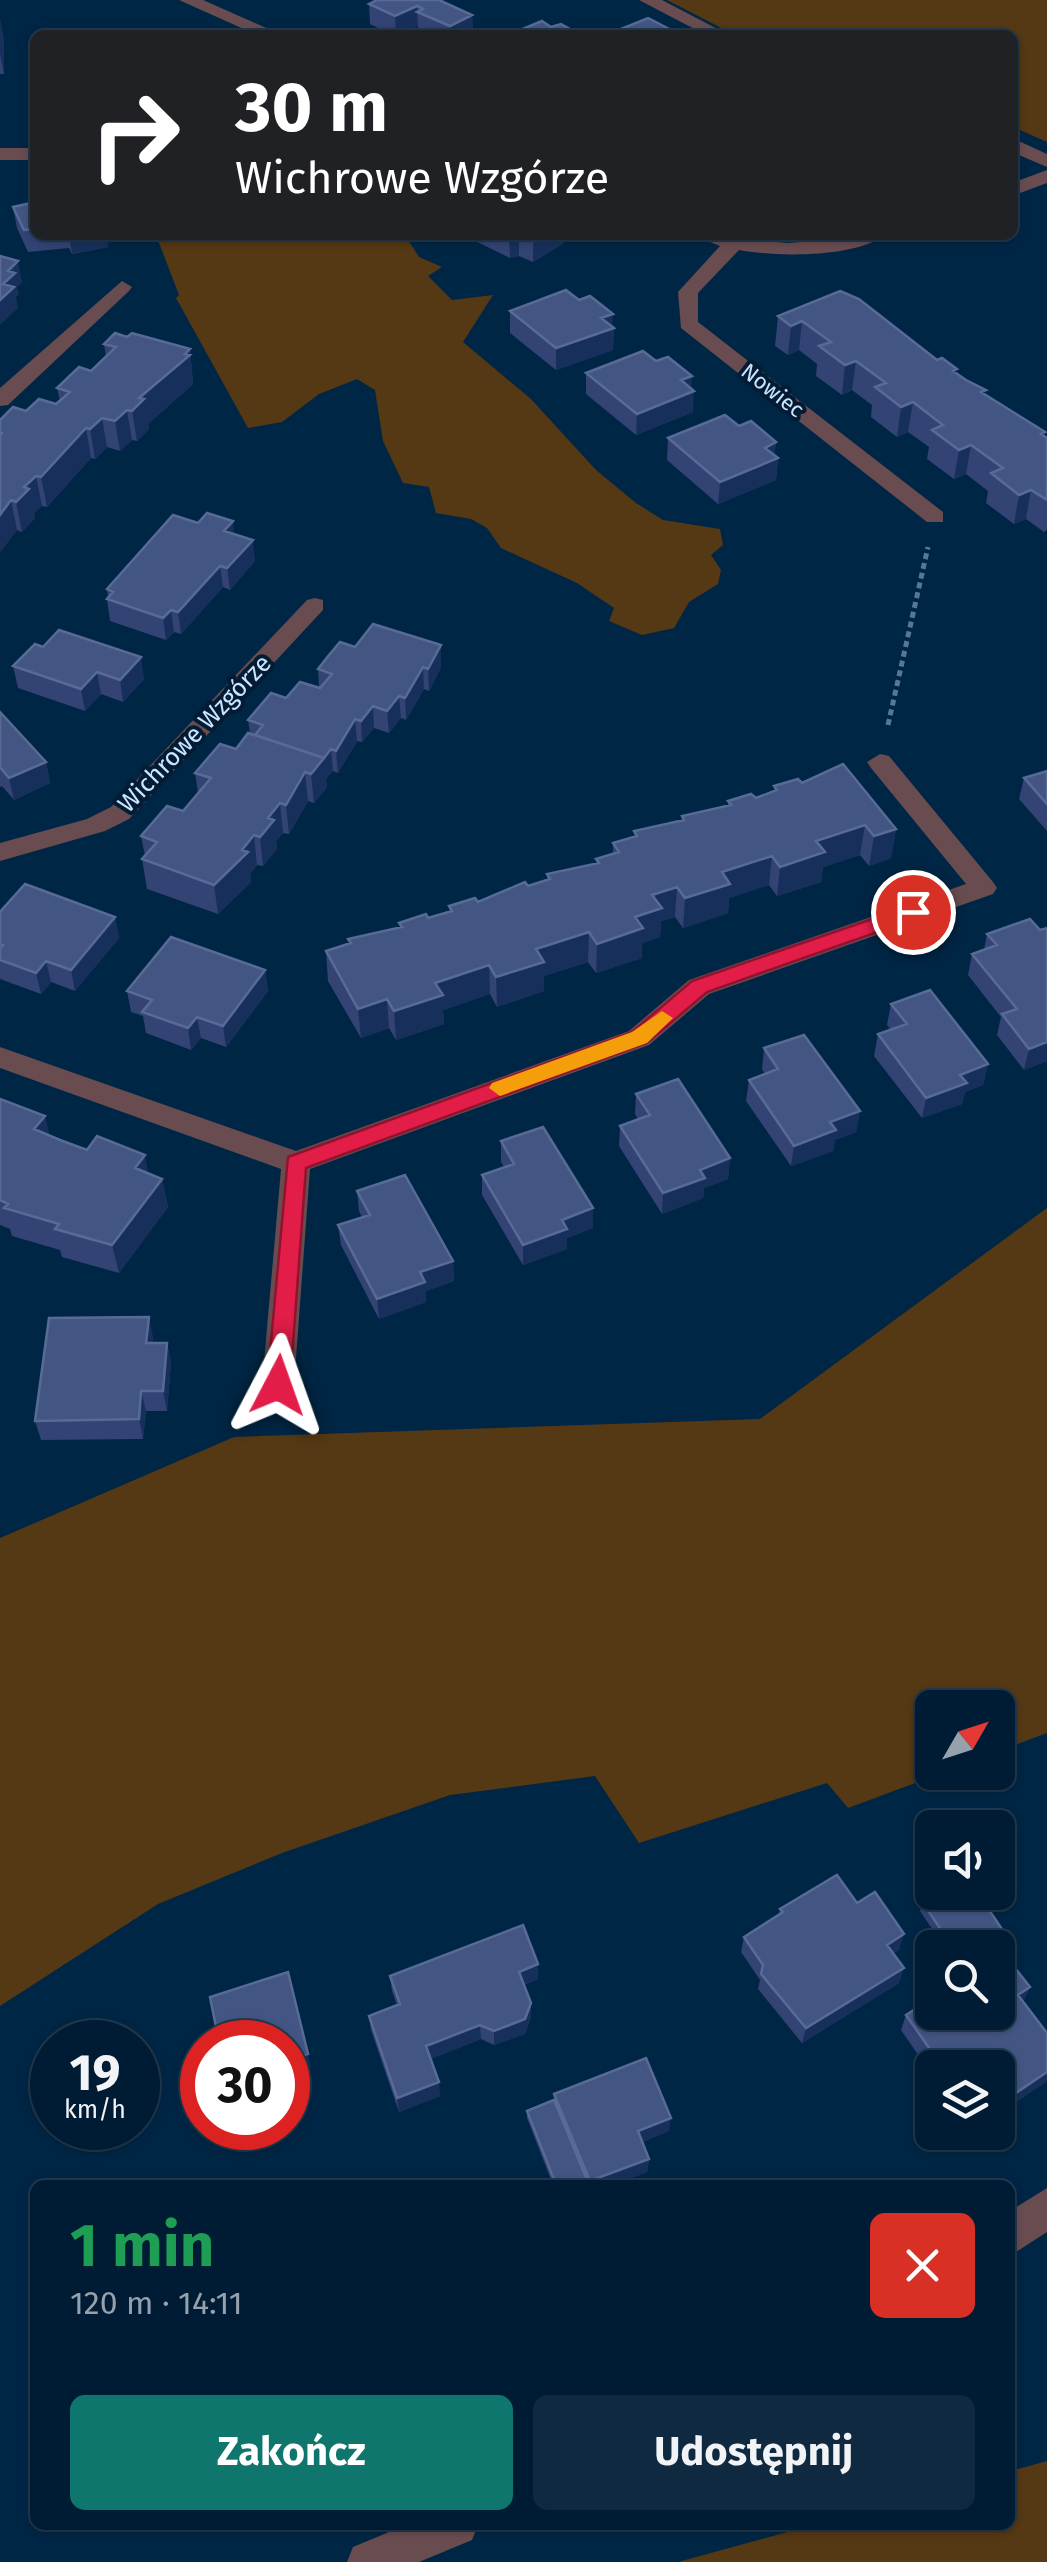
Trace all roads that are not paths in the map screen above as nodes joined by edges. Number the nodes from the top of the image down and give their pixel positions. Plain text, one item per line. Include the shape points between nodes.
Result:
1 (188, 0) edge
2 (648, 0) edge
3 (261, 30) edge
4 (710, 30) edge
5 (1018, 147) edge
6 (0, 154) edge
7 (30, 154) edge
8 (1047, 161) edge
9 (1047, 176) edge
10 (1018, 188) edge
11 (720, 240) edge
12 (851, 240) edge
13 (733, 244) junction
14 (122, 287) dead end
15 (0, 400) edge
16 (935, 517) dead end
17 (315, 605) dead end
18 (883, 749) road end
19 (0, 852) edge
20 (0, 1058) edge
21 (296, 1163) junction
22 (278, 1385) dead end
23 (1047, 2207) edge
24 (1015, 2232) edge
25 (445, 2530) edge
26 (368, 2562) edge

1 - 3 street
2 - 4 street
5 - 8 street
6 - 7 street
9 - 10 street
11 - 13 street
12 - 13 street via 804,250
13 - 16 street, Nowiec via 688,292 688,324
14 - 15 street
17 - 19 street, Wichrowe Wzgórze via 120,813
18 - 21 street via 984,888 700,987 639,1038
20 - 21 street
21 - 22 street
23 - 24 street
25 - 26 street

